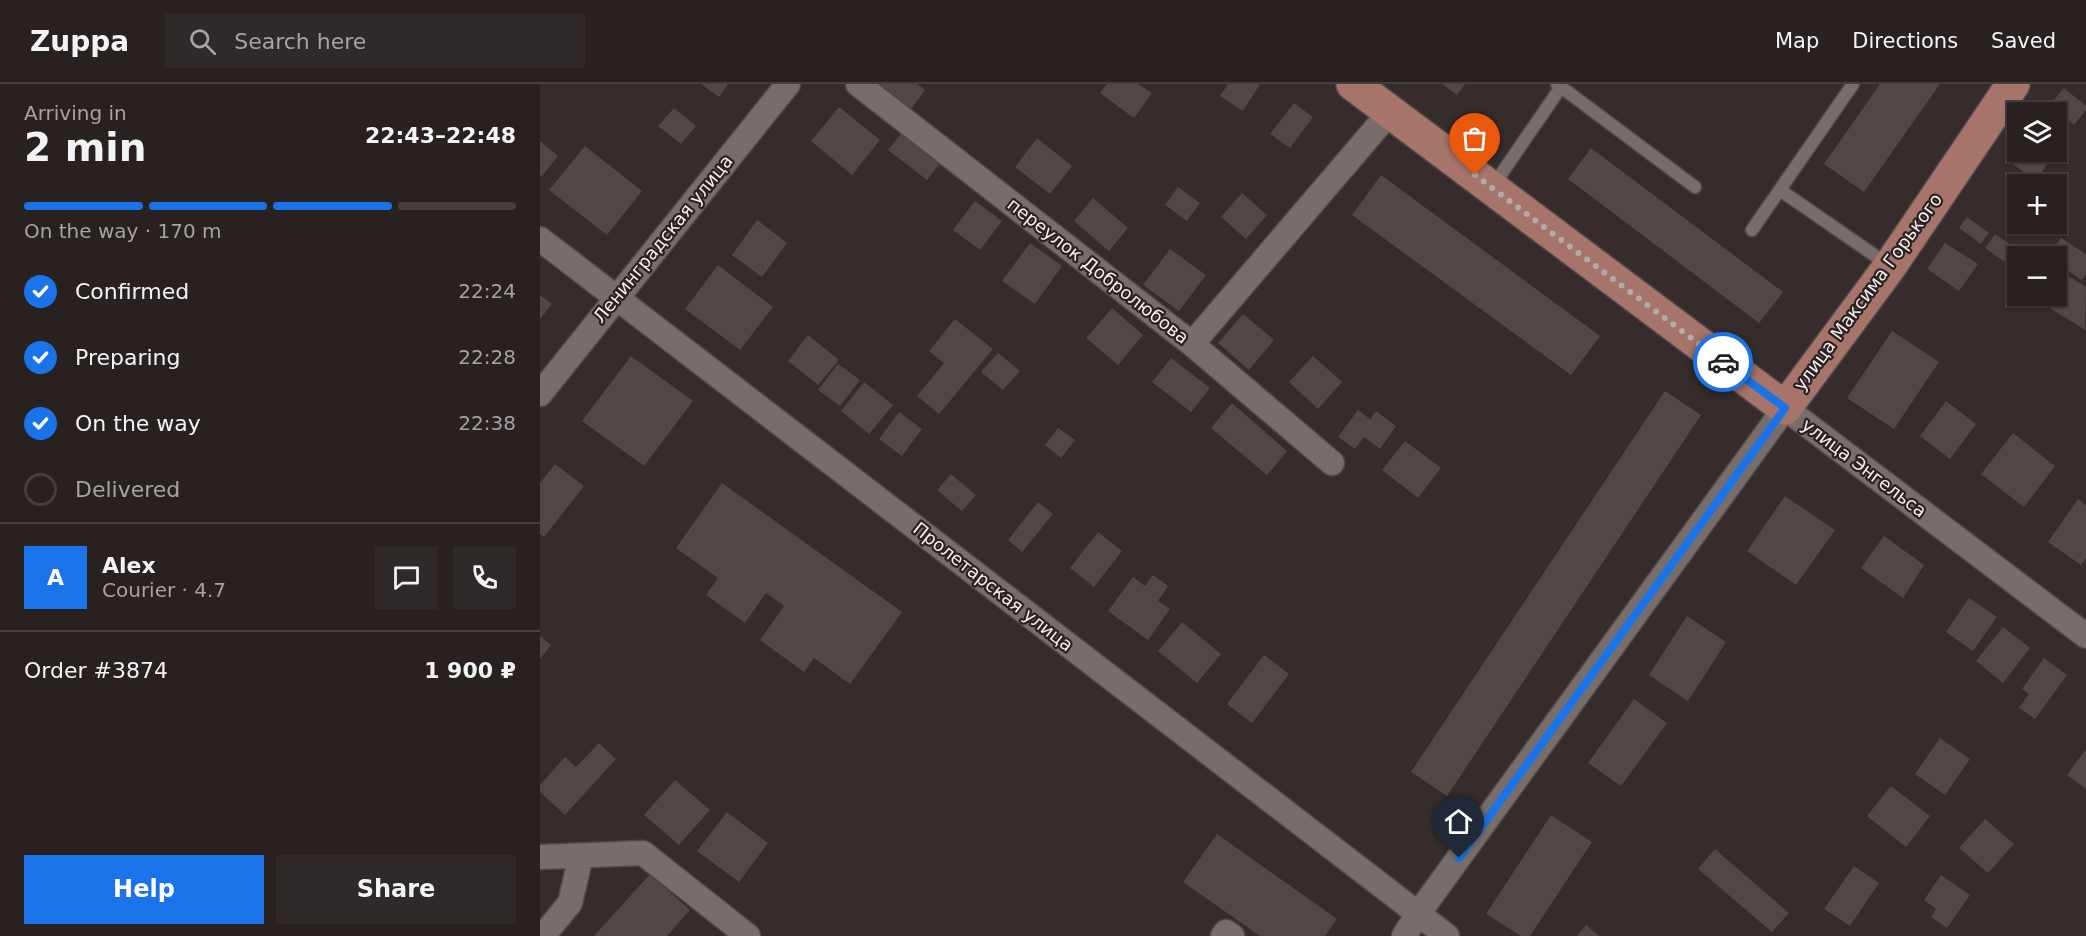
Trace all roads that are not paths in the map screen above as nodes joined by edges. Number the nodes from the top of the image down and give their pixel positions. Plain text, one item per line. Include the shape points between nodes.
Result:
1 (788, 84) edge
2 (858, 84) edge
3 (1353, 84) edge
4 (1852, 84) edge
5 (2013, 84) edge
6 (1559, 85) edge
7 (1390, 112) junction
8 (1492, 187) junction
9 (1695, 187) dead end
10 (1780, 190) junction
11 (1752, 230) dead end
12 (540, 239) edge
13 (1890, 266) junction
14 (616, 297) junction
15 (1191, 344) junction
16 (540, 394) edge
17 (1785, 408) junction
18 (1332, 463) dead end
19 (2086, 636) edge
20 (581, 856) junction
21 (540, 857) edge
22 (1418, 914) junction
23 (543, 936) edge
24 (748, 936) edge
25 (1223, 936) edge
26 (1232, 936) edge
27 (1404, 936) edge
28 (1447, 936) edge

1 - 14 street, Ленинградская улица
2 - 15 street, переулок Добролюбова
3 - 7 main road, улица Энгельса
4 - 10 lane
5 - 13 main road, улица Максима Горького
6 - 8 lane
6 - 9 lane
7 - 8 main road, улица Энгельса
7 - 15 street
8 - 17 main road, улица Энгельса
10 - 11 lane
10 - 13 lane
12 - 14 street, Пролетарская улица
13 - 17 main road, улица Максима Горького
14 - 16 street, Ленинградская улица
14 - 22 street, Пролетарская улица
15 - 18 street, переулок Добролюбова
17 - 19 street, улица Энгельса
17 - 22 street, улица Максима Горького
20 - 21 street
20 - 23 street via 570,903
20 - 24 street via 644,854
22 - 27 street, улица Максима Горького
22 - 28 street, Пролетарская улица
25 - 26 street via 1226,932

